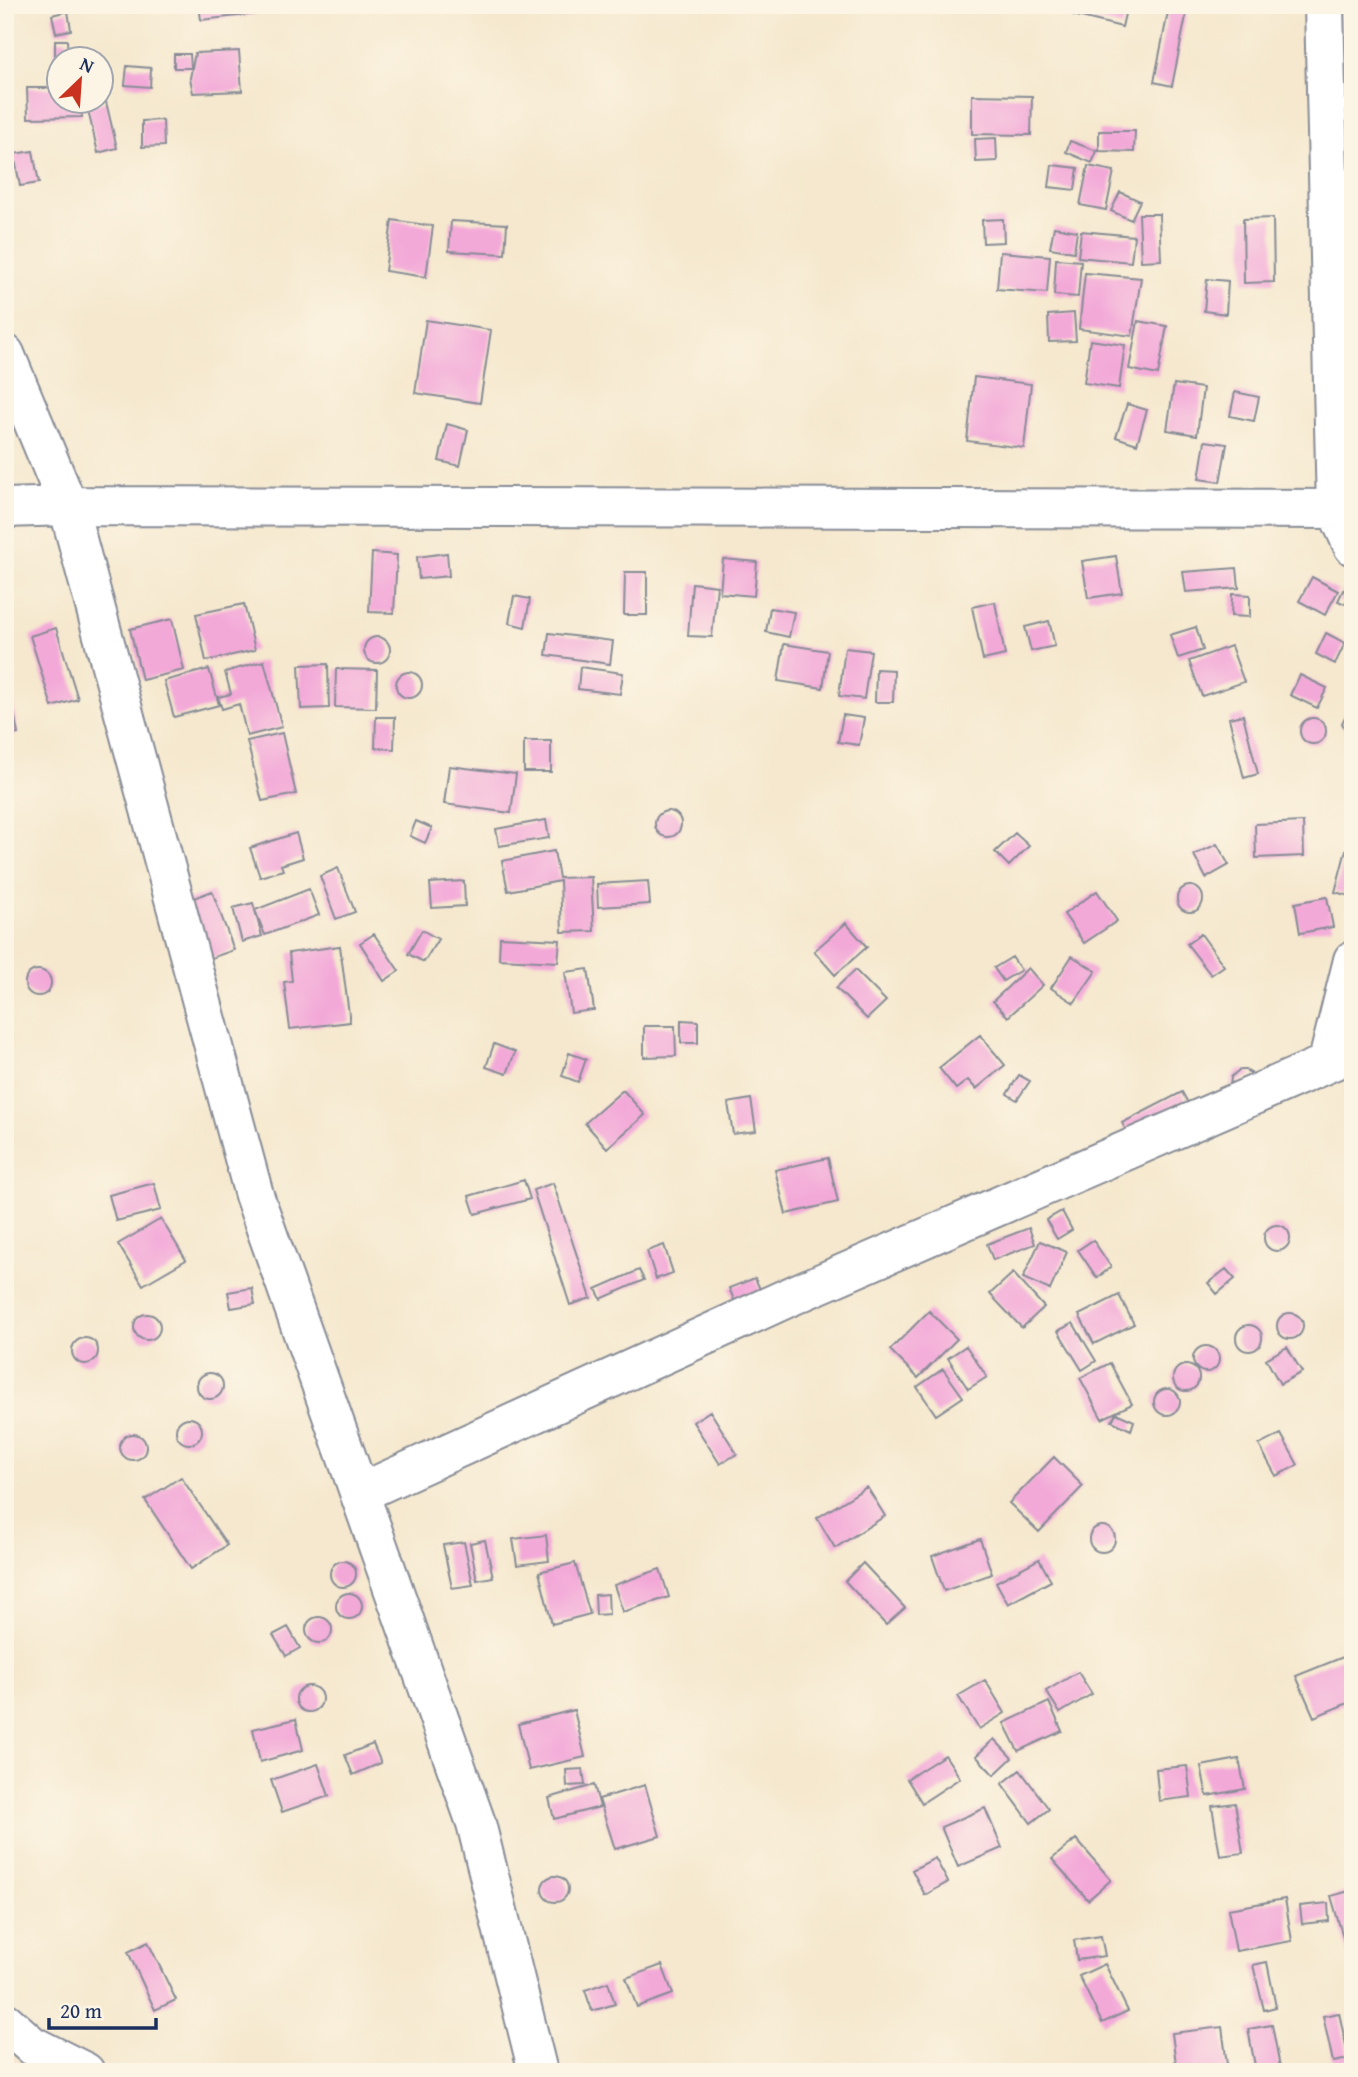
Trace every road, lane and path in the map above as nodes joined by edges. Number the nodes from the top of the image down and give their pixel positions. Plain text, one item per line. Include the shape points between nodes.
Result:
1 (1324, 5) edge
2 (5, 354) edge
3 (68, 506) junction
4 (5, 508) edge
5 (1344, 509) edge
6 (1353, 546) edge
7 (1353, 960) edge
8 (1341, 1057) edge
9 (360, 1493) junction
10 (5, 2022) edge
11 (85, 2072) edge
12 (538, 2072) edge

1 - 5 street
2 - 3 street
3 - 4 street
3 - 5 street
3 - 9 street via 254,1195
5 - 6 street
7 - 8 street
8 - 9 street via 787,1298
9 - 12 street via 477,1823
10 - 11 street via 32,2045

